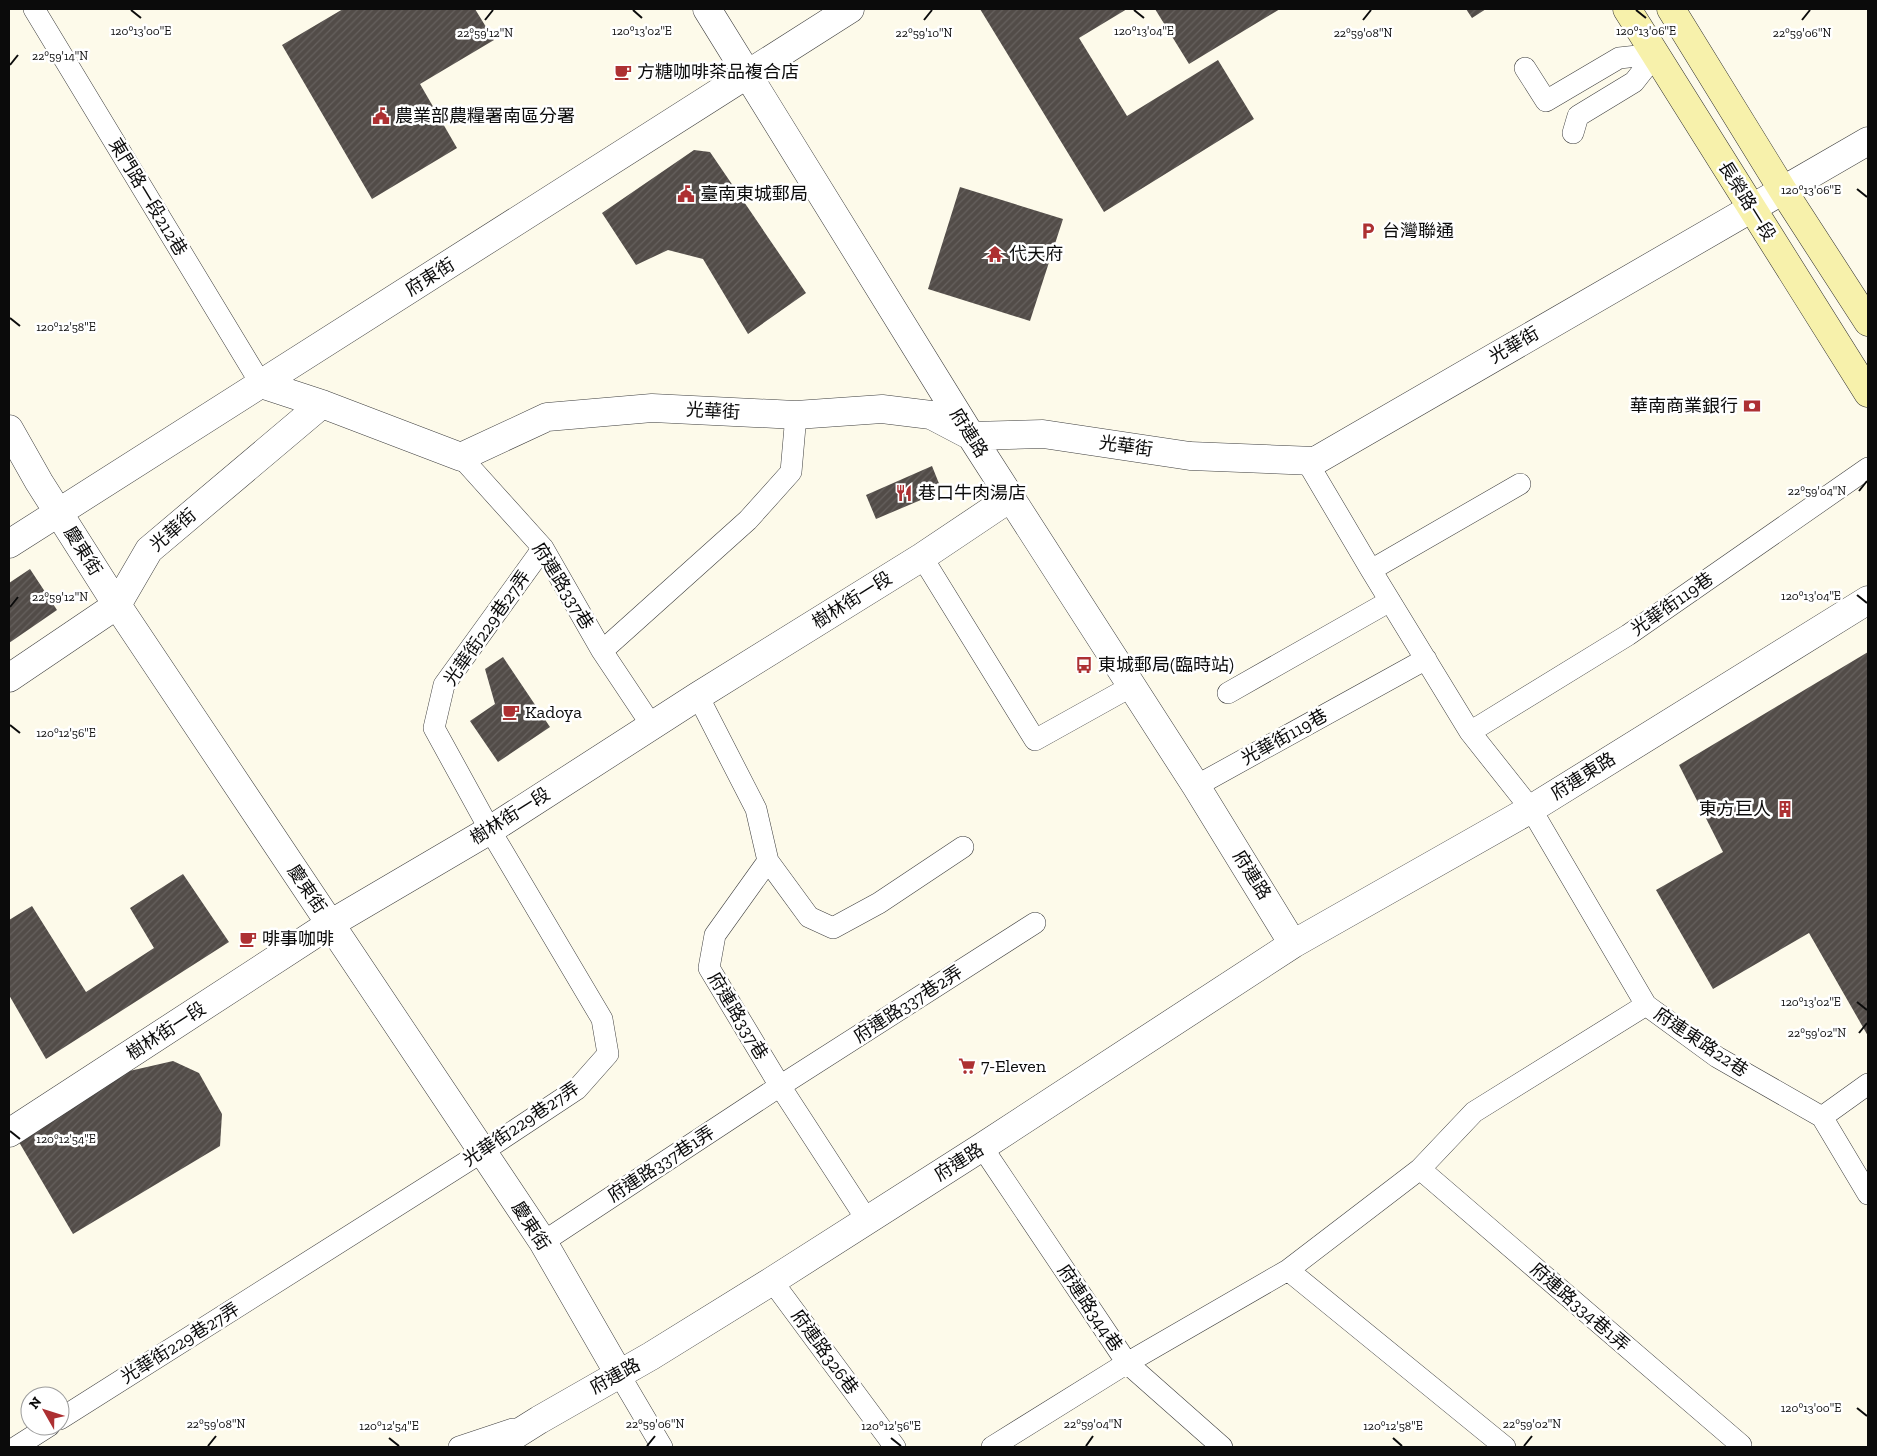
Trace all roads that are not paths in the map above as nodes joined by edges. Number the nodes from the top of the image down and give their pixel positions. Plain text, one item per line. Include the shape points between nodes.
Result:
1 (34, 9) edge
2 (707, 9) edge
3 (850, 9) edge
4 (1627, 9) edge
5 (1671, 9) edge
6 (1656, 54) junction
7 (1525, 68) dead end
8 (747, 75) junction
9 (1574, 133) dead end
10 (1868, 141) edge
11 (1782, 189) junction
12 (1751, 207) junction
13 (1868, 322) edge
14 (261, 384) junction
15 (1868, 393) edge
16 (322, 404) junction
17 (796, 415) junction
18 (9, 429) edge
19 (971, 436) junction
20 (461, 457) junction
21 (1306, 460) junction
22 (1868, 468) edge
23 (1520, 484) dead end
24 (1010, 498) junction
25 (59, 512) junction
26 (9, 544) edge
27 (543, 548) junction
28 (922, 557) junction
29 (1371, 570) junction
30 (1868, 600) edge
31 (1390, 601) junction
32 (117, 605) junction
33 (602, 651) junction
34 (1426, 659) junction
35 (9, 678) edge
36 (1132, 686) junction
37 (1228, 693) dead end
38 (698, 696) junction
39 (652, 726) junction
40 (1470, 732) junction
41 (1196, 786) junction
42 (1531, 809) junction
43 (490, 830) junction
44 (963, 847) dead end
45 (768, 861) junction
46 (1035, 923) dead end
47 (330, 924) junction
48 (1294, 944) junction
49 (1646, 1004) junction
50 (1868, 1084) edge
51 (780, 1086) junction
52 (1822, 1117) junction
53 (9, 1133) edge
54 (982, 1147) junction
55 (482, 1152) junction
56 (1420, 1169) junction
57 (1868, 1194) edge
58 (866, 1220) junction
59 (543, 1242) junction
60 (1288, 1270) junction
61 (772, 1281) junction
62 (1127, 1363) junction
63 (619, 1374) junction
64 (70, 1413) edge
65 (539, 1420) junction
66 (33, 1436) edge
67 (1741, 1445) dead end
68 (16, 1447) edge
69 (459, 1447) edge
70 (496, 1447) edge
71 (520, 1447) edge
72 (662, 1447) edge
73 (894, 1447) edge
74 (992, 1447) edge
75 (1222, 1447) edge
76 (1505, 1447) edge

1 - 14 lane, 東門路一段212巷
2 - 8 street, 府連路
3 - 8 street, 府東街
4 - 6 street, 長榮路一段
5 - 11 street, 長榮路一段
6 - 7 lane via 1619,58 1546,101
6 - 9 lane via 1634,82 1578,116
6 - 12 street, 長榮路一段
8 - 14 street, 府東街
8 - 19 street, 府連路
10 - 11 street, 光華街
11 - 12 street, 光華街
11 - 13 street, 長榮路一段
12 - 15 street, 長榮路一段
12 - 21 street, 光華街 via 1314,462
14 - 16 street
14 - 25 street, 府東街
16 - 20 street
16 - 32 street, 光華街 via 149,550
17 - 19 street, 光華街 via 882,409 931,416
17 - 20 street, 光華街 via 652,408 547,417
17 - 33 lane via 791,472 748,520
18 - 25 street, 慶東街
19 - 21 street, 光華街 via 1043,434 1190,456
19 - 24 street, 府連路
20 - 27 lane, 府連路337巷
21 - 29 lane
22 - 40 lane, 光華街119巷 via 1628,635
23 - 29 lane
24 - 28 street, 樹林街一段
24 - 36 street, 府連路
25 - 26 street, 府東街
25 - 32 street, 慶東街
27 - 33 lane, 府連路337巷
27 - 43 lane, 光華街229巷27弄 via 444,685 434,728
28 - 36 lane via 1035,740
28 - 38 street, 樹林街一段
29 - 31 lane
30 - 42 street, 府連東路
31 - 34 lane
31 - 37 lane
32 - 35 street, 光華街
32 - 47 street, 慶東街
33 - 39 lane, 府連路337巷
34 - 40 lane
34 - 41 lane, 光華街119巷
36 - 41 street, 府連路
38 - 39 street, 樹林街一段
38 - 45 lane via 756,809
39 - 43 street, 樹林街一段
40 - 42 lane
41 - 48 street, 府連路
42 - 48 street, 府連東路
42 - 49 lane, 府連東路22巷
43 - 47 street, 樹林街一段
43 - 55 lane, 光華街229巷27弄 via 602,1019 608,1054 578,1089
44 - 45 lane via 879,903 833,928 809,917
45 - 51 lane, 府連路337巷 via 715,935 709,968
46 - 51 lane, 府連路337巷2弄
47 - 53 street, 樹林街一段
47 - 55 street, 慶東街
48 - 54 street, 府連路
49 - 52 lane, 府連東路22巷 via 1717,1057
49 - 56 lane via 1474,1112
50 - 52 lane
51 - 58 lane, 府連路337巷
51 - 59 lane, 府連路337巷1弄
52 - 57 lane, 府連東路22巷
54 - 58 street, 府連路
54 - 62 lane, 府連路344巷
55 - 59 street, 慶東街
55 - 64 lane, 光華街229巷27弄
56 - 60 lane
56 - 67 lane, 府連路334巷1弄
58 - 61 street, 府連路
59 - 63 street, 慶東街
60 - 62 lane
60 - 76 lane
61 - 63 street, 府連路
61 - 73 lane, 府連路326巷
62 - 74 lane
62 - 75 lane, 府連路344巷
63 - 65 street, 府連路
63 - 72 lane
65 - 69 lane
65 - 70 street, 府連路
65 - 71 lane
66 - 68 lane

